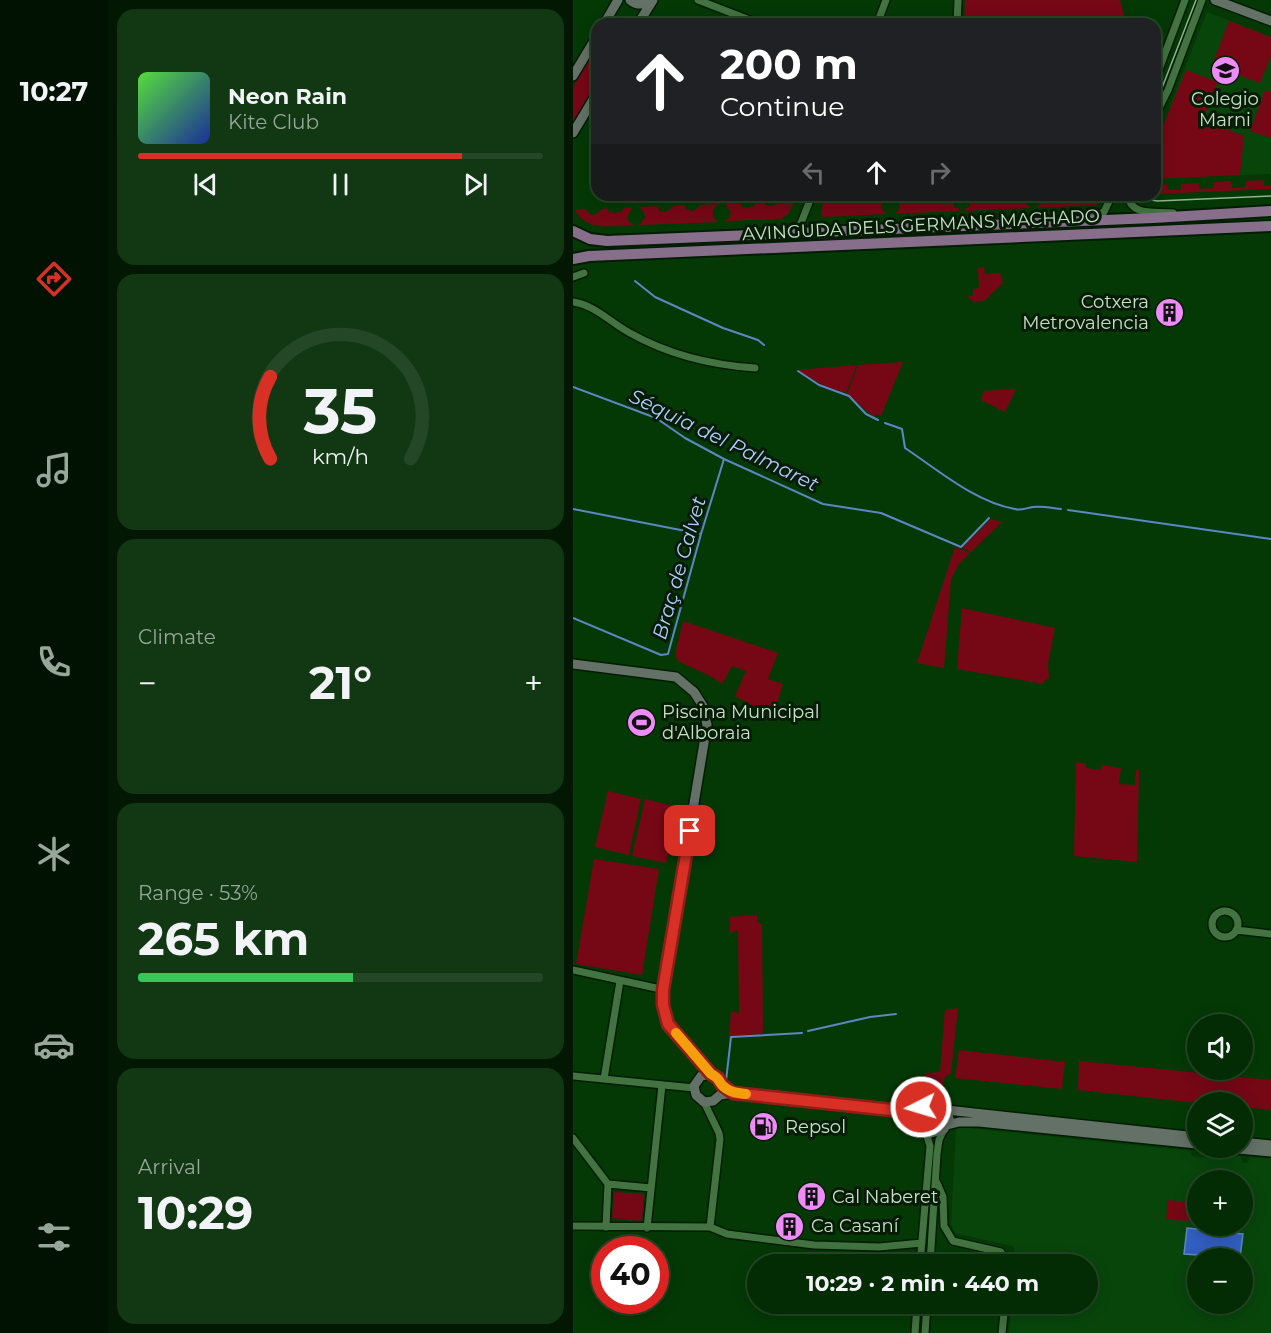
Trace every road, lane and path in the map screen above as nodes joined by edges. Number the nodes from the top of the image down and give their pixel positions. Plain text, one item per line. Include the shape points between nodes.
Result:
1 (618, 0) edge
2 (630, 0) edge
3 (698, 0) edge
4 (886, 0) edge
5 (958, 0) edge
6 (1185, 0) edge
7 (1201, 0) edge
8 (1215, 0) edge
9 (652, 1) edge
10 (608, 18) edge
11 (642, 18) edge
12 (744, 18) edge
13 (879, 18) edge
14 (957, 18) edge
15 (1271, 21) edge
16 (591, 46) edge
17 (1161, 64) edge
18 (573, 76) edge
19 (591, 103) edge
20 (1161, 104) edge
21 (573, 133) edge
22 (810, 201) edge
23 (1109, 201) edge
24 (1129, 201) edge
25 (1271, 212) edge
26 (1197, 215) junction
27 (1079, 220) junction
28 (1271, 226) edge
29 (573, 231) edge
30 (792, 232) junction
31 (573, 259) edge
32 (584, 273) dead end
33 (573, 276) edge
34 (573, 302) edge
35 (755, 368) dead end
36 (573, 664) edge
37 (1236, 930) dead end
38 (1271, 934) edge
39 (573, 970) edge
40 (620, 981) junction
41 (656, 988) dead end
42 (701, 1063) junction
43 (711, 1074) junction
44 (573, 1076) edge
45 (701, 1076) junction
46 (604, 1079) junction
47 (662, 1085) junction
48 (694, 1088) junction
49 (721, 1090) junction
50 (704, 1102) junction
51 (921, 1107) junction
52 (947, 1110) junction
53 (901, 1111) junction
54 (918, 1120) junction
55 (945, 1127) junction
56 (925, 1130) junction
57 (1187, 1136) edge
58 (573, 1138) edge
59 (1187, 1143) edge
60 (1253, 1143) edge
61 (1271, 1145) edge
62 (1253, 1150) edge
63 (1271, 1152) edge
64 (936, 1182) junction
65 (608, 1184) junction
66 (651, 1188) junction
67 (573, 1226) edge
68 (606, 1227) junction
69 (710, 1227) junction
70 (647, 1228) junction
71 (922, 1244) junction
72 (921, 1254) edge
73 (931, 1254) edge
74 (1002, 1254) edge
75 (916, 1314) edge
76 (926, 1314) edge
77 (1004, 1314) edge
78 (915, 1333) edge
79 (925, 1333) edge
80 (1002, 1333) edge

1 - 10 street
2 - 9 street via 642,5
3 - 12 street
4 - 13 street
5 - 14 street
6 - 17 street
7 - 20 street
8 - 15 street
9 - 11 street
16 - 18 street
19 - 21 street
22 - 30 street via 801,223
23 - 27 street via 1104,212
24 - 26 street via 1137,211
25 - 26 main road
26 - 27 main road
27 - 30 main road
28 - 31 main road, AVINGUDA DELS GERMANS MACHADO
29 - 30 main road via 607,241
32 - 33 street
34 - 35 street via 588,306 632,335 674,354
36 - 42 street via 676,677 695,692 703,706 707,725 663,990 668,1024
37 - 38 street
39 - 40 street
40 - 41 street
40 - 46 street
42 - 43 street
42 - 45 street
43 - 45 street
43 - 49 street via 718,1078
44 - 46 street
45 - 48 street
46 - 47 street
47 - 48 street
47 - 66 street
48 - 50 street
49 - 50 street via 713,1101
49 - 53 street
50 - 69 street via 720,1133
51 - 52 street via 936,1102
51 - 53 street
51 - 54 street
52 - 55 street via 949,1119
52 - 57 street
53 - 54 street
54 - 56 street
55 - 56 street via 935,1133
55 - 59 street via 979,1122
55 - 64 street via 939,1140
56 - 71 street via 930,1146
58 - 65 street
60 - 61 street
62 - 63 street
64 - 73 street
64 - 74 street via 943,1197 944,1226 953,1241
65 - 66 street
65 - 68 street
66 - 70 street
67 - 68 street
68 - 70 street
69 - 70 street
69 - 71 street via 727,1234 814,1245
71 - 72 street
75 - 78 street
76 - 79 street
77 - 80 street

